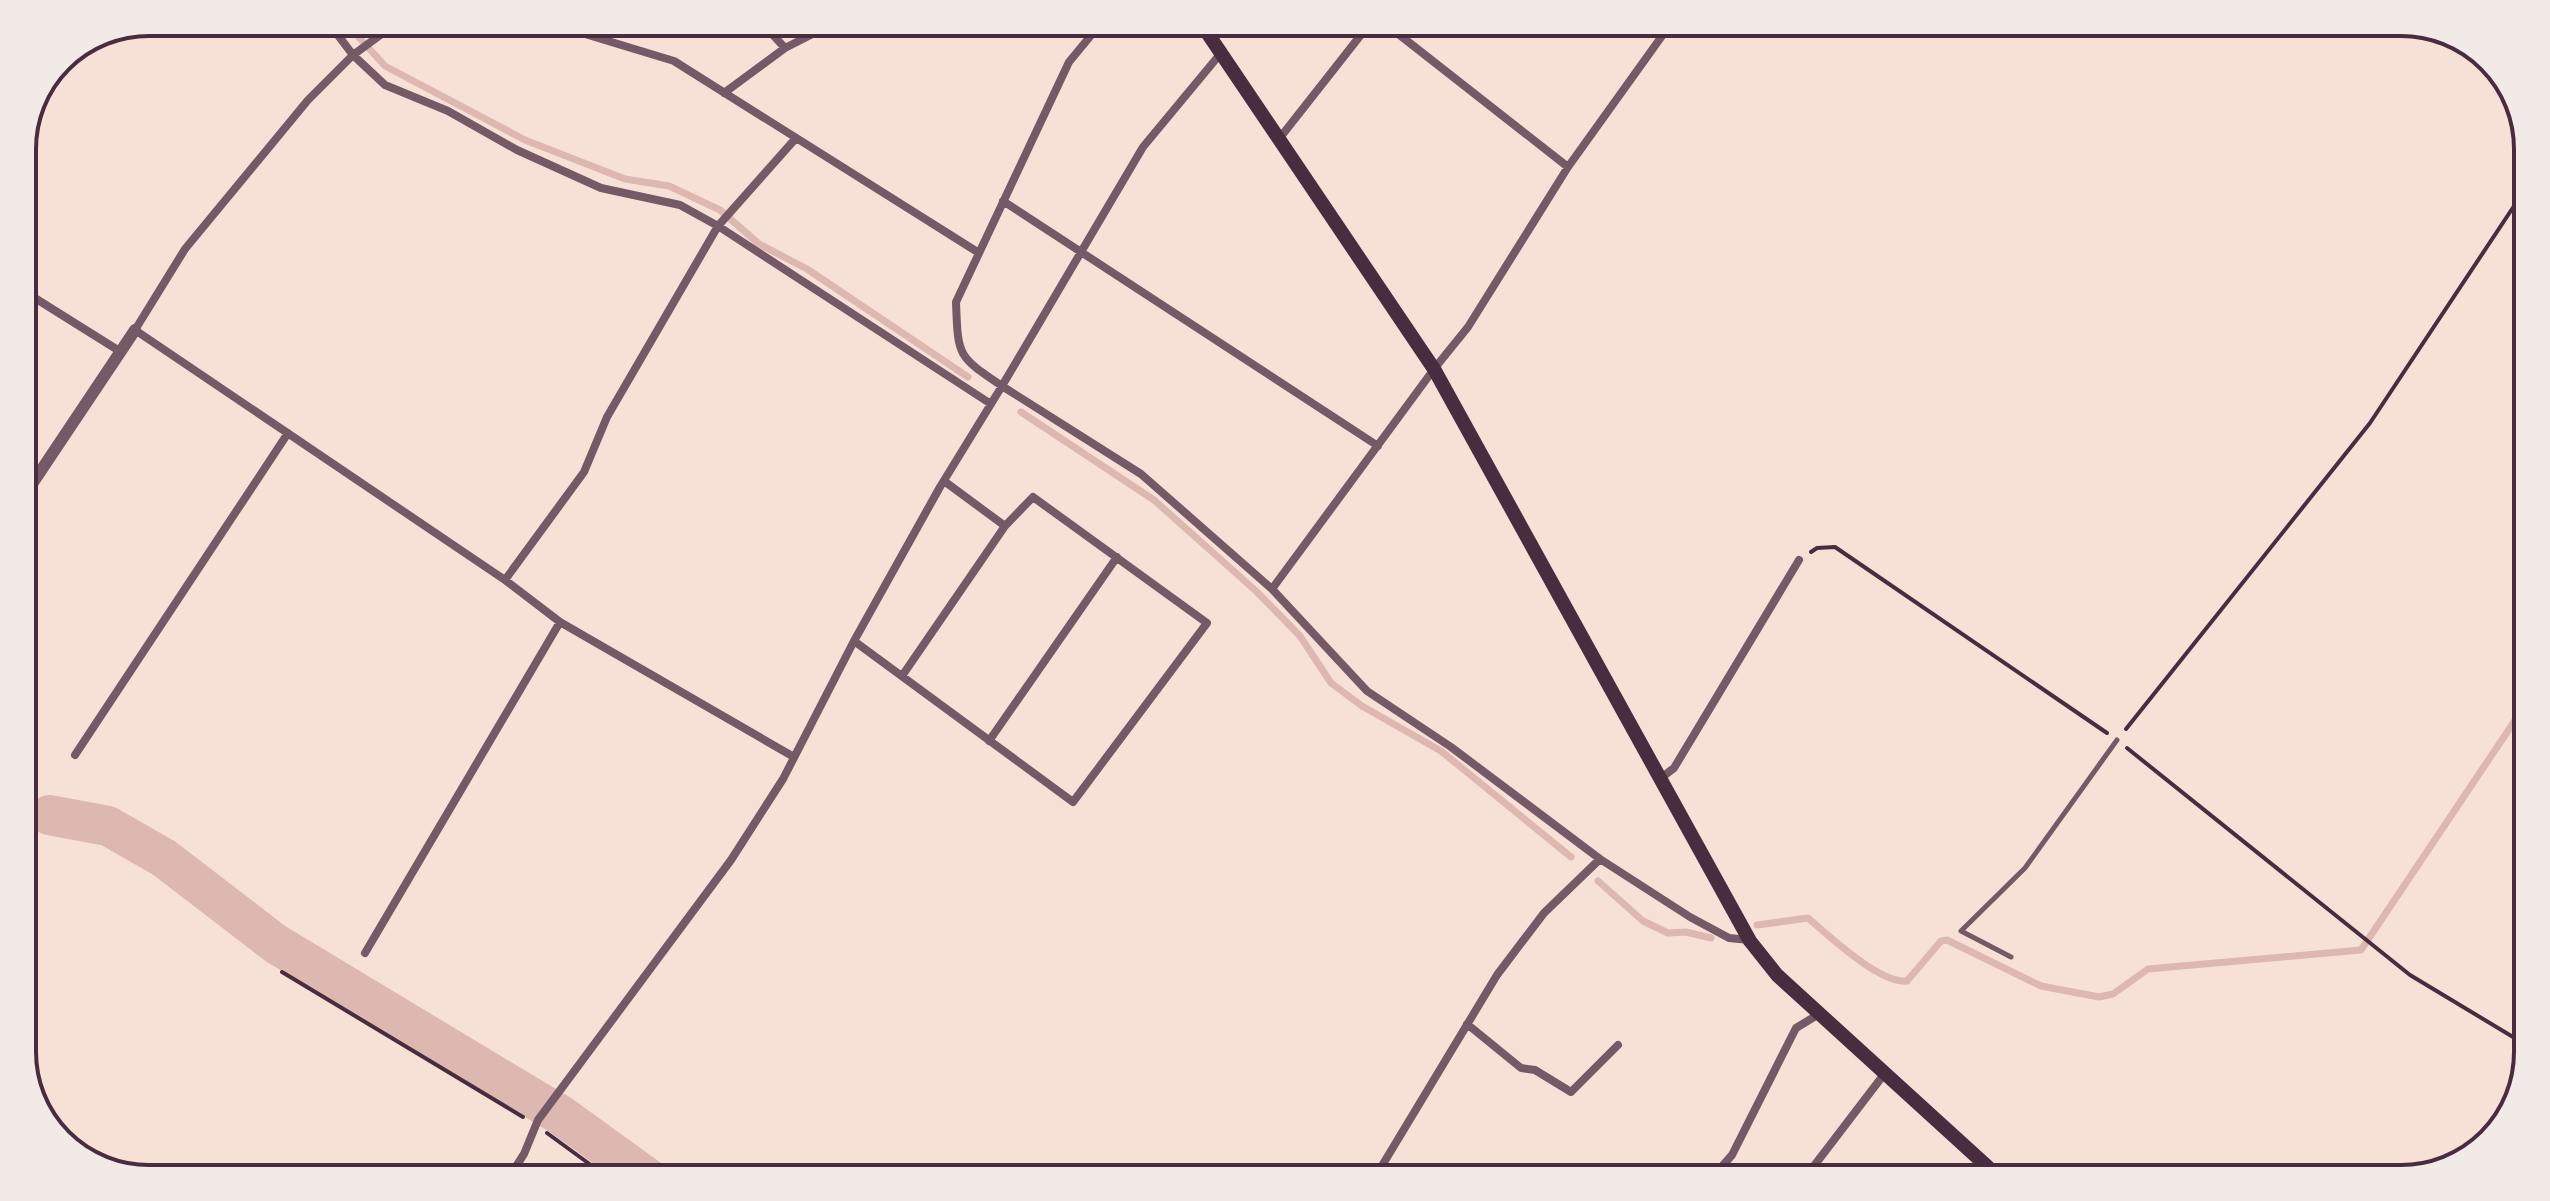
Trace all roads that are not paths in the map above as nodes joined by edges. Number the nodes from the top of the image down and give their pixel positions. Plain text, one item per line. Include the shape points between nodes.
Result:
1 (339, 36) edge
2 (379, 36) edge
3 (592, 36) edge
4 (774, 36) edge
5 (809, 36) edge
6 (1090, 36) edge
7 (1209, 36) edge
8 (1360, 36) edge
9 (1401, 36) edge
10 (1662, 36) edge
11 (785, 48) junction
12 (1221, 53) junction
13 (353, 55) junction
14 (724, 93) junction
15 (796, 138) junction
16 (1279, 139) junction
17 (1568, 167) junction
18 (1003, 201) junction
19 (718, 226) junction
20 (979, 253) junction
21 (1081, 253) junction
22 (36, 299) edge
23 (135, 330) junction
24 (121, 352) junction
25 (1434, 369) junction
26 (1002, 386) junction
27 (991, 404) junction
28 (288, 433) junction
29 (1378, 446) junction
30 (36, 478) edge
31 (944, 481) junction
32 (1005, 526) junction
33 (1117, 557) junction
34 (1799, 560) road end
35 (505, 580) junction
36 (1272, 589) junction
37 (560, 622) junction
38 (854, 641) junction
39 (902, 676) junction
40 (2117, 740) road end
41 (989, 741) junction
42 (75, 755) dead end
43 (794, 757) junction
44 (1661, 778) junction
45 (1600, 859) junction
46 (1750, 941) junction
47 (365, 953) dead end
48 (2011, 957) dead end
49 (1819, 1014) junction
50 (1467, 1024) junction
51 (1618, 1045) dead end
52 (1885, 1073) junction
53 (517, 1165) edge
54 (1382, 1165) edge
55 (1723, 1165) edge
56 (1815, 1165) edge
57 (1986, 1165) edge

1 - 13 street
2 - 13 street
3 - 14 street via 674,61
4 - 11 street
5 - 11 street
6 - 18 street via 1069,62
7 - 12 main road
8 - 16 street
9 - 17 street
10 - 17 street
11 - 14 street
12 - 16 main road
12 - 21 street via 1143,147
13 - 19 street via 385,85 448,111 517,150 601,188 680,205
13 - 23 street via 308,100 185,249
14 - 15 street
15 - 19 street
15 - 20 street
16 - 25 main road
17 - 25 street via 1468,327
18 - 20 street
18 - 21 street
19 - 27 street
19 - 35 street via 607,417 584,472
20 - 26 street via 956,302 957,340 967,363
21 - 26 street
21 - 29 street
22 - 24 street
23 - 24 street
23 - 28 street
24 - 30 street
25 - 29 street
25 - 44 main road
26 - 27 street
26 - 36 street via 1141,474
27 - 31 street
28 - 35 street
28 - 42 street
29 - 36 street
31 - 32 street
31 - 38 street
32 - 33 street via 1033,497
32 - 39 street
33 - 41 street
33 - 41 street via 1207,623 1073,802
34 - 44 street via 1674,768
35 - 37 street
36 - 45 street via 1367,691
37 - 43 street
37 - 47 street
38 - 39 street
38 - 43 street
39 - 41 street
40 - 48 lane via 2025,868 1961,931
43 - 53 street via 731,860 536,1122
44 - 46 main road
45 - 46 street via 1716,931
45 - 50 street via 1544,913
46 - 49 main road
49 - 52 main road
49 - 55 street via 1796,1028
50 - 51 street via 1521,1068 1535,1070 1571,1092
50 - 54 street
52 - 56 street
52 - 57 main road

